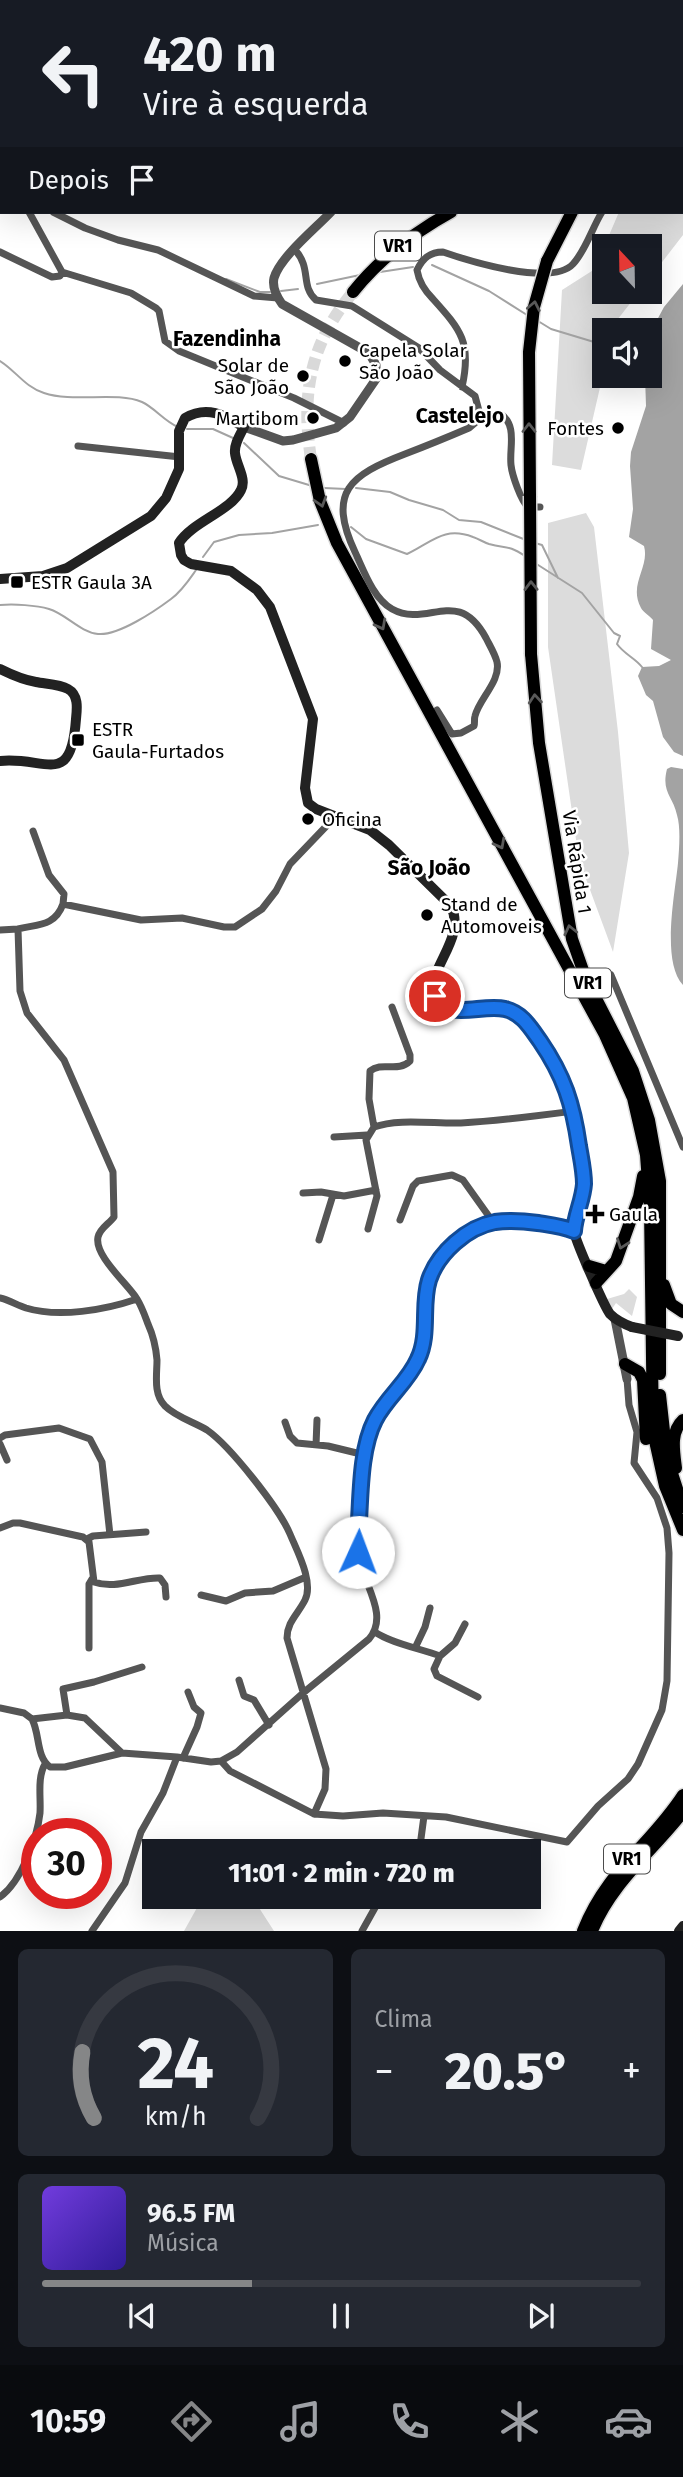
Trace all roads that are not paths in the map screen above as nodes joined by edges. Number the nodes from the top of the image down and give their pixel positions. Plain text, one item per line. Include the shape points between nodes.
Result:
1 (30, 214) edge
2 (57, 214) edge
3 (329, 214) edge
4 (448, 214) edge
5 (571, 214) edge
6 (601, 214) edge
7 (295, 250) junction
8 (0, 252) edge
9 (62, 272) junction
10 (353, 292) tunnel mouth
11 (278, 298) junction
12 (462, 387) junction
13 (478, 419) junction
14 (344, 423) junction
15 (244, 427) junction
16 (78, 446) dead end
17 (180, 457) junction
18 (311, 459) tunnel mouth
19 (540, 506) dead end
20 (0, 579) edge
21 (0, 669) edge
22 (437, 710) dead end
23 (0, 761) edge
24 (336, 816) junction
25 (33, 831) dead end
26 (62, 904) junction
27 (19, 929) junction
28 (0, 930) edge
29 (611, 975) dead end
30 (392, 1007) dead end
31 (574, 1111) junction
32 (374, 1127) junction
33 (368, 1135) junction
34 (334, 1136) dead end
35 (683, 1147) edge
36 (646, 1155) junction
37 (376, 1190) junction
38 (303, 1193) dead end
39 (333, 1195) junction
40 (400, 1220) dead end
41 (493, 1222) junction
42 (368, 1229) dead end
43 (574, 1231) junction
44 (318, 1240) dead end
45 (589, 1266) junction
46 (660, 1267) junction
47 (606, 1271) junction
48 (596, 1283) junction
49 (0, 1298) edge
50 (137, 1299) junction
51 (683, 1312) edge
52 (615, 1319) junction
53 (680, 1337) edge
54 (625, 1364) joint
55 (634, 1377) junction
56 (317, 1420) dead end
57 (683, 1420) edge
58 (285, 1422) dead end
59 (0, 1438) edge
60 (0, 1444) edge
61 (316, 1445) junction
62 (365, 1455) junction
63 (7, 1460) dead end
64 (665, 1486) junction
65 (682, 1505) edge
66 (0, 1528) edge
67 (683, 1530) edge
68 (146, 1532) dead end
69 (110, 1535) junction
70 (87, 1539) junction
71 (306, 1577) junction
72 (92, 1579) junction
73 (201, 1595) dead end
74 (166, 1597) dead end
75 (430, 1608) dead end
76 (465, 1624) dead end
77 (375, 1632) junction
78 (415, 1646) junction
79 (89, 1648) dead end
80 (440, 1656) junction
81 (142, 1667) dead end
82 (239, 1680) dead end
83 (188, 1692) dead end
84 (303, 1693) junction
85 (478, 1697) dead end
86 (0, 1708) edge
87 (67, 1714) junction
88 (32, 1719) junction
89 (269, 1725) junction
90 (122, 1753) junction
91 (180, 1757) junction
92 (221, 1761) junction
93 (46, 1764) junction
94 (683, 1795) edge
95 (683, 1812) edge
96 (314, 1814) junction
97 (424, 1816) junction
98 (421, 1839) edge
99 (0, 1897) edge
100 (374, 1909) edge
101 (683, 1926) edge
102 (92, 1931) edge
103 (362, 1931) edge
104 (583, 1931) edge
105 (592, 1931) edge
106 (679, 1931) edge

1 - 9 street
2 - 11 street via 118,240 158,250 254,296
3 - 7 street
4 - 10 highway, VR1 via 400,244
46 -> 5 highway, Via Rápida 1 / VR1, bridge via 660,1181 649,1120 633,1071 586,979 568,925 539,743 531,654 529,352 534,307 547,261
6 - 12 street via 573,264 559,272 503,269 443,252 421,261 417,270 424,289 463,337 466,363
7 - 11 street via 275,277
7 - 12 street via 304,262 309,292 316,300 352,306 419,348
8 - 9 street via 52,277
9 - 14 street via 131,293 156,308 165,341 179,351
11 - 14 street via 372,356 376,379
12 - 13 street via 477,400
13 - 19 street via 499,413 506,417 512,438 511,463 522,499 528,507
13 - 22 street via 469,429 369,468 354,480 342,511 346,533 385,604 410,614 458,611 468,615 492,651 498,664 496,673 474,726 452,734
14 - 15 street via 293,440 274,439
15 - 17 main road via 213,411 192,414 179,431
15 - 24 main road via 234,450 243,482 240,492 186,534 179,549 191,564 231,571 267,602 313,719 306,799 316,809
16 - 17 street
17 - 20 main road via 175,481 151,516 67,568 43,576
18 -> 36 highway, VR1 via 331,529 610,1045 633,1098
21 - 23 main road via 33,682 67,688 76,700 75,731 64,761 55,765
24 - 26 street via 290,864 262,909 234,927 182,918 141,920
24 - 31 main road via 370,830 451,906 456,928 435,980 437,1000 450,1009 498,1008 517,1014 555,1065
25 - 26 street via 49,875 64,894
26 - 27 street via 55,920
27 - 28 street
27 - 50 street via 19,979 27,1013 64,1060 113,1172 114,1217 102,1229 98,1245
29 - 35 street
30 - 32 street via 410,1061 400,1067 378,1066 370,1072
31 - 32 street
31 - 43 main road via 584,1182
32 - 33 street
33 - 34 street
33 - 37 street
36 -> 47 highway via 639,1197 616,1261
36 - 64 highway, VR1 via 652,1420
37 - 39 street
37 - 42 street
38 - 39 street
39 - 44 street
40 - 41 street via 418,1181 452,1175 463,1180
41 - 43 street via 541,1223
41 - 62 street via 460,1238 437,1264 429,1281 420,1356 375,1420
43 - 45 main road
45 - 47 highway
45 - 48 main road
46 - 51 highway via 668,1300
46 - 65 highway, Via Rápida 1 / VR1 via 662,1421 667,1458
47 - 48 highway
48 - 52 main road
49 - 50 street via 41,1311 90,1312
50 - 71 street via 152,1333 160,1398 221,1443 274,1506
52 - 53 main road, bridge
52 - 54 street
54 - 55 highway via 634,1368
55 - 64 highway via 646,1440
55 - 97 street via 629,1405 637,1432 634,1463 657,1498 669,1553 667,1681 662,1710 638,1764 567,1842
56 - 61 street
57 - 65 highway via 674,1436
58 - 61 street via 297,1443
59 - 69 street via 59,1428 90,1439 102,1462
60 - 63 street
61 - 62 street
62 - 77 street via 358,1552 377,1611
64 - 67 highway, VR1
66 - 70 street via 13,1522
68 - 69 street
69 - 70 street
70 - 72 street
71 - 73 street via 273,1591 245,1593 226,1601
71 - 84 street via 306,1599 287,1630
72 - 74 street via 106,1584 160,1577
72 - 79 street
75 - 78 street
76 - 80 street via 455,1643
77 - 78 street
77 - 84 street
78 - 80 street
80 - 85 street via 434,1670 437,1676
81 - 87 street via 63,1689
82 - 89 street via 244,1696 254,1700
83 - 91 street via 201,1713
84 - 89 street
84 - 96 street via 326,1769 325,1789
86 - 88 street
87 - 88 street
87 - 90 street via 85,1718
88 - 93 street
89 - 92 street
90 - 91 street
90 - 93 street via 65,1767
91 - 92 street
91 - 102 street via 141,1832 125,1882
92 - 96 street via 230,1771
93 - 99 street via 35,1835 17,1880
94 - 104 highway, VR1 via 605,1886
95 - 105 highway, VR1 via 621,1881
96 - 97 street
97 - 98 street
100 - 103 street
101 - 106 main road

